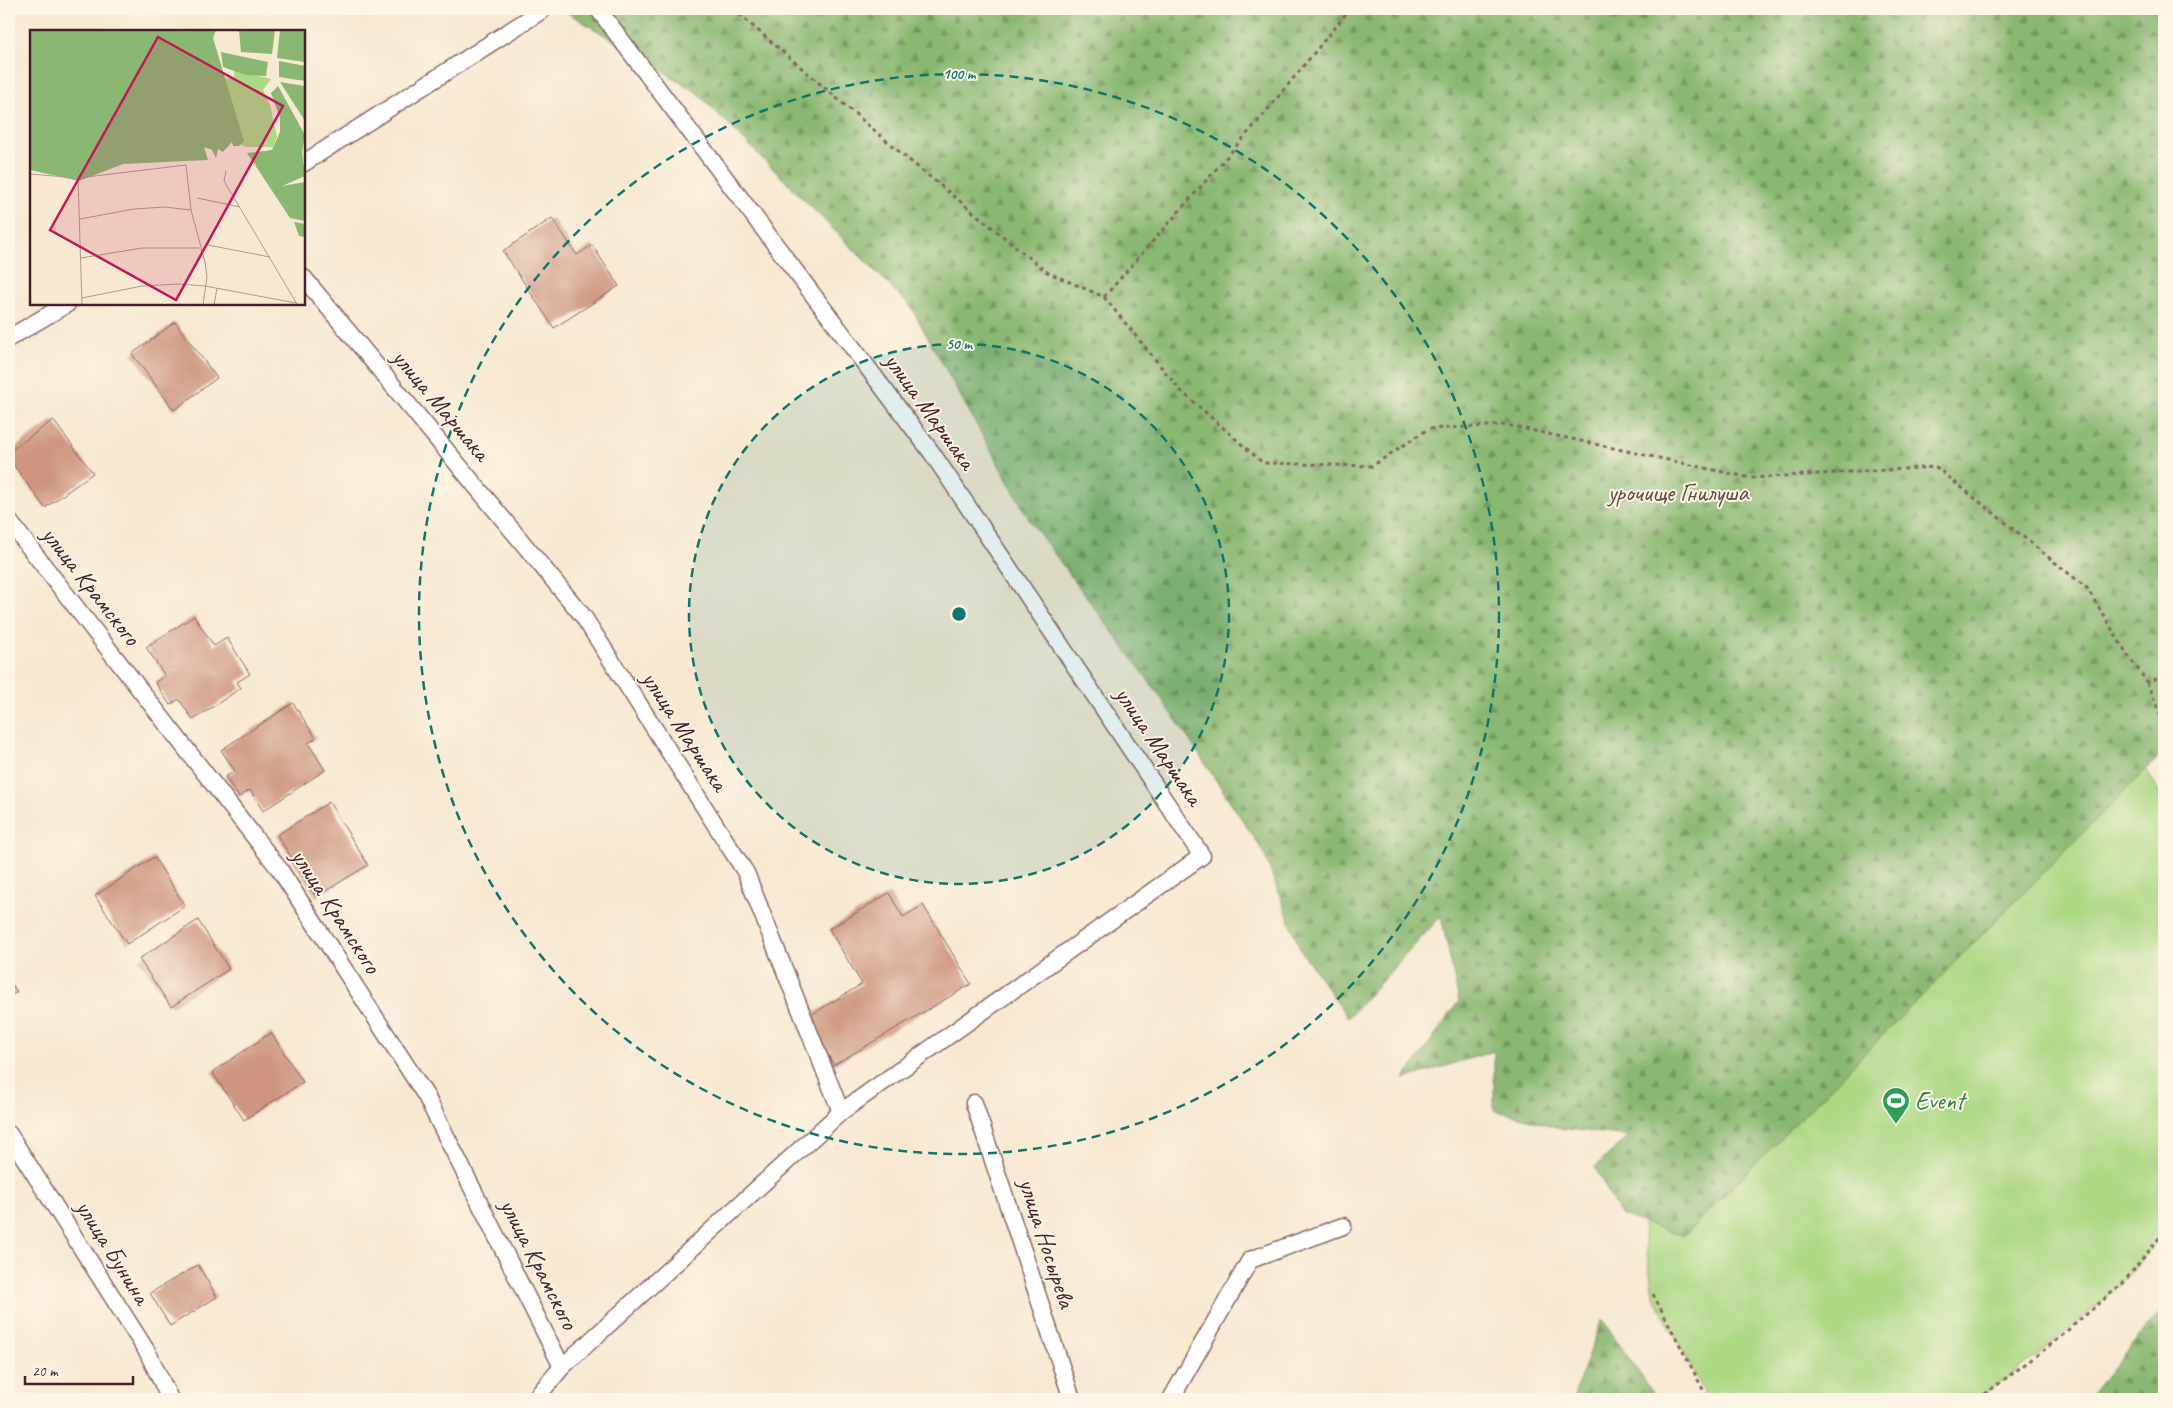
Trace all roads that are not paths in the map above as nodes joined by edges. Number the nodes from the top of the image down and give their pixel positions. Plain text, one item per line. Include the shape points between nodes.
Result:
1 (544, 9) edge
2 (598, 9) edge
3 (305, 162) edge
4 (305, 279) edge
5 (65, 305) edge
6 (9, 338) edge
7 (9, 521) edge
8 (974, 1103) dead end
9 (840, 1112) junction
10 (9, 1134) edge
11 (1343, 1226) dead end
12 (562, 1367) junction
13 (170, 1399) edge
14 (535, 1399) edge
15 (1072, 1399) edge
16 (1170, 1399) edge

1 - 3 lane
2 - 9 lane, улица Маршака via 932,453 1202,856
4 - 9 lane, улица Маршака via 588,625 746,873
5 - 6 lane
7 - 12 lane, улица Крамского via 280,870 426,1096
8 - 15 lane, улица Носырева
9 - 12 lane
10 - 13 lane, улица Бунина via 148,1353
11 - 16 lane via 1250,1260
12 - 14 lane

